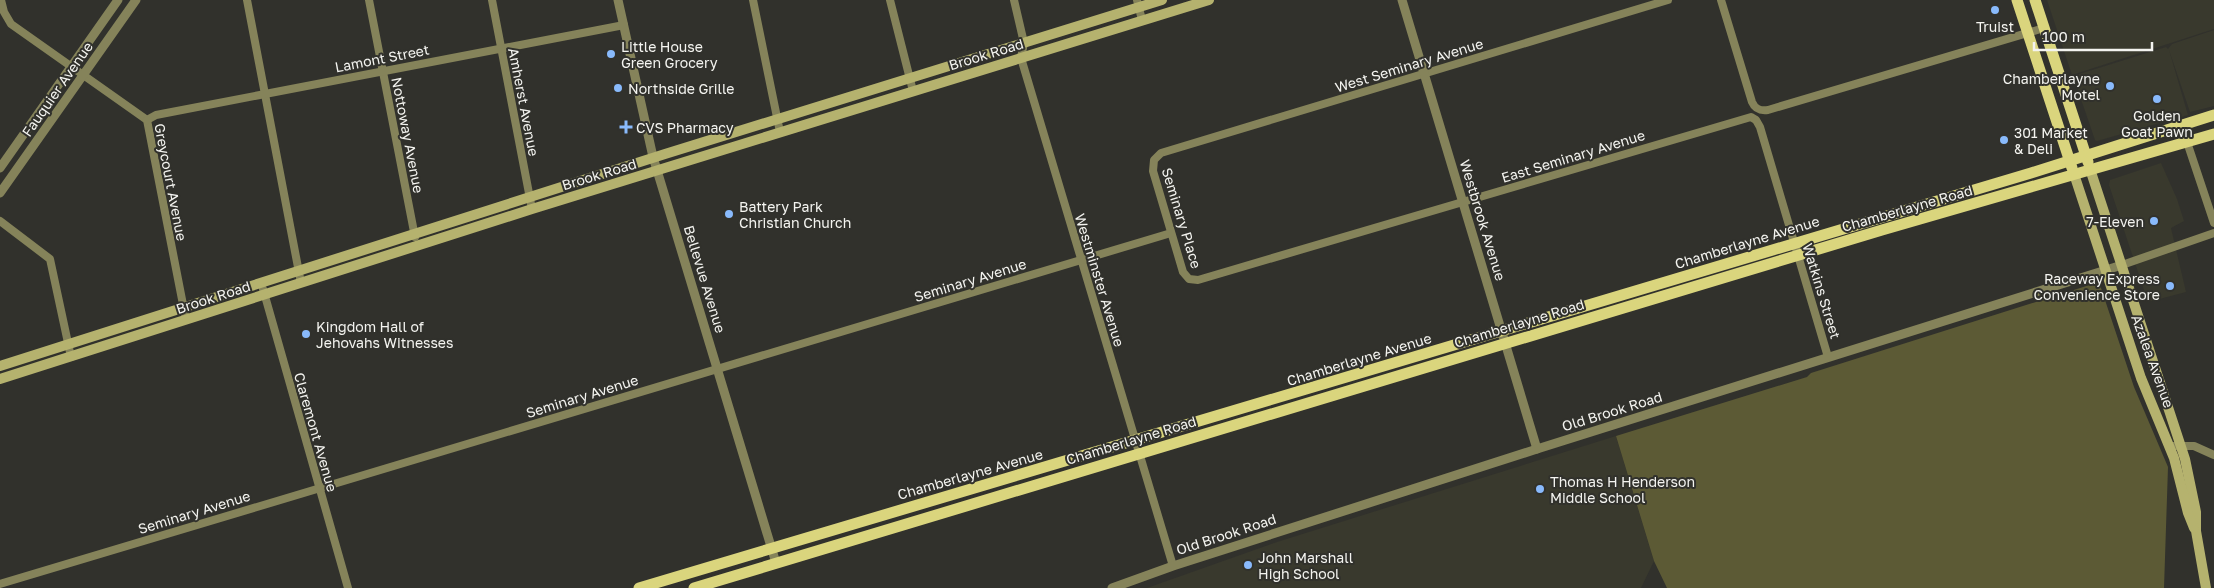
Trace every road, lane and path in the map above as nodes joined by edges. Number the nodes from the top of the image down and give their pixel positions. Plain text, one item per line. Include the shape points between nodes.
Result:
1 (1, 0) edge
2 (118, 0) edge
3 (136, 0) edge
4 (246, 0) edge
5 (369, 0) edge
6 (492, 0) edge
7 (618, 0) edge
8 (753, 0) edge
9 (890, 0) edge
10 (1014, 0) edge
11 (1162, 0) edge
12 (1208, 0) edge
13 (1402, 0) edge
14 (1668, 0) edge
15 (1721, 0) edge
16 (2017, 0) edge
17 (2035, 0) edge
18 (1138, 3) edge
19 (1142, 20) junction
20 (624, 25) junction
21 (2044, 28) junction
22 (2028, 32) junction
23 (1024, 43) junction
24 (501, 48) junction
25 (1021, 58) junction
26 (70, 67) junction
27 (383, 71) junction
28 (1424, 74) junction
29 (83, 76) junction
30 (909, 78) junction
31 (913, 91) junction
32 (265, 94) junction
33 (2214, 115) edge
34 (1754, 118) joint
35 (778, 119) junction
36 (147, 120) junction
37 (780, 132) junction
38 (2214, 134) edge
39 (2187, 142) junction
40 (1157, 156) joint
41 (2086, 156) junction
42 (653, 158) junction
43 (2070, 160) junction
44 (0, 168) edge
45 (2090, 169) junction
46 (657, 170) junction
47 (2074, 174) junction
48 (0, 193) edge
49 (530, 196) junction
50 (1463, 202) junction
51 (532, 209) junction
52 (0, 221) edge
53 (2214, 224) edge
54 (1171, 233) junction
55 (2214, 233) edge
56 (414, 234) junction
57 (1794, 244) junction
58 (417, 246) junction
59 (1798, 255) junction
60 (1082, 259) junction
61 (2122, 265) junction
62 (2106, 270) junction
63 (299, 271) junction
64 (1198, 280) joint
65 (262, 283) junction
66 (301, 283) junction
67 (265, 295) junction
68 (184, 308) junction
69 (186, 320) junction
70 (1502, 332) junction
71 (1506, 343) junction
72 (69, 345) junction
73 (72, 357) junction
74 (1828, 357) junction
75 (0, 366) edge
76 (718, 368) junction
77 (0, 379) edge
78 (1135, 440) junction
79 (2181, 445) junction
80 (2170, 446) junction
81 (1537, 449) junction
82 (1139, 454) junction
83 (2214, 455) edge
84 (319, 488) junction
85 (2196, 531) junction
86 (771, 548) junction
87 (776, 563) junction
88 (1174, 566) junction
89 (0, 584) edge
90 (348, 588) edge
91 (639, 588) edge
92 (694, 588) edge
93 (1112, 588) edge
94 (2206, 588) edge

1 - 26 street, Greycourt Avenue via 11,24
2 - 26 street, Fauquier Avenue
3 - 29 street, Fauquier Avenue
4 - 32 street
5 - 27 street, Nottoway Avenue
6 - 24 street, Amherst Avenue
7 - 20 street, Bellevue Avenue
8 - 35 street
9 - 30 street
10 - 23 street, Westminster Avenue
11 - 18 main road, Brook Road
12 - 19 main road, Brook Road
13 - 28 street, Westbrook Avenue
14 - 28 street, West Seminary Avenue
15 - 22 street via 1752,102 1757,109 1768,110
16 - 22 main road, Azalea Avenue
17 - 21 main road, Azalea Avenue
18 - 19 street
18 - 23 main road, Brook Road
19 - 25 main road, Brook Road
20 - 24 street, Lamont Street
20 - 42 street, Bellevue Avenue
21 - 22 street
21 - 41 main road, Azalea Avenue
22 - 43 main road, Azalea Avenue
23 - 25 street, Westminster Avenue
23 - 30 main road, Brook Road
24 - 27 street, Lamont Street
24 - 49 street, Amherst Avenue
25 - 31 main road, Brook Road
25 - 60 street, Westminster Avenue
26 - 29 street, Greycourt Avenue
26 - 44 street, Fauquier Avenue
27 - 32 street, Lamont Street
27 - 56 street, Nottoway Avenue
28 - 40 street, West Seminary Avenue
28 - 50 street, Westbrook Avenue
29 - 36 street, Greycourt Avenue
29 - 48 street, Fauquier Avenue
30 - 31 street
30 - 35 main road, Brook Road
31 - 37 main road, Brook Road
32 - 36 street, Lamont Street via 156,115
32 - 63 street
33 - 41 main road
34 - 50 street, East Seminary Avenue via 1744,117
34 - 57 street, Watkins Street via 1760,127
35 - 37 street
35 - 42 main road, Brook Road
36 - 68 street, Greycourt Avenue
37 - 46 main road, Brook Road
38 - 39 main road, Chamberlayne Road
39 - 45 main road, Chamberlayne Road
39 - 53 street
40 - 54 street, Seminary Place via 1152,164 1153,171
41 - 43 main road, Chamberlayne Avenue
41 - 45 main road, Azalea Avenue
42 - 46 street, Bellevue Avenue
42 - 49 main road, Brook Road
43 - 47 main road, Azalea Avenue
43 - 57 main road, Chamberlayne Avenue
45 - 47 main road, Chamberlayne Road
45 - 61 main road, Azalea Avenue
46 - 51 main road, Brook Road
46 - 76 street, Bellevue Avenue
47 - 59 main road, Chamberlayne Road
47 - 62 main road, Azalea Avenue
49 - 51 street, Amherst Avenue
49 - 56 main road, Brook Road
50 - 64 street, East Seminary Avenue
50 - 70 street, Westbrook Avenue
51 - 58 main road, Brook Road
52 - 72 street via 50,259
54 - 60 street, Seminary Avenue
54 - 64 street, Seminary Place via 1185,276
55 - 61 street
56 - 58 street, Nottoway Avenue
56 - 63 main road, Brook Road
57 - 59 street, Watkins Street
57 - 70 main road, Chamberlayne Avenue
58 - 66 main road, Brook Road
59 - 71 main road, Chamberlayne Road
59 - 74 street, Watkins Street
60 - 76 street, Seminary Avenue
60 - 78 street, Westminster Avenue
61 - 62 street, Old Brook Road
61 - 79 main road, Azalea Avenue
62 - 74 street, Old Brook Road
62 - 80 main road, Azalea Avenue via 2141,378
63 - 65 main road, Brook Road
63 - 66 street
65 - 67 street, Claremont Avenue
65 - 68 main road, Brook Road
66 - 67 main road, Brook Road
67 - 69 main road, Brook Road
67 - 84 street, Claremont Avenue
68 - 69 street, Greycourt Avenue
68 - 72 main road, Brook Road
69 - 73 main road, Brook Road
70 - 71 street, Westbrook Avenue
70 - 78 main road, Chamberlayne Avenue
71 - 81 street, Westbrook Avenue
71 - 82 main road, Chamberlayne Road
72 - 73 street
72 - 75 main road, Brook Road
73 - 77 main road, Brook Road
74 - 81 street, Old Brook Road
76 - 84 street, Seminary Avenue
76 - 86 street, Bellevue Avenue
78 - 82 street, Westminster Avenue
78 - 86 main road, Chamberlayne Avenue
79 - 80 street
79 - 83 street via 2201,447
79 - 85 main road, Azalea Avenue via 2196,512
80 - 85 main road, Azalea Avenue
81 - 88 street, Old Brook Road
82 - 87 main road, Chamberlayne Road
82 - 88 street, Westminster Avenue
84 - 89 street, Seminary Avenue
84 - 90 street, Claremont Avenue
85 - 94 main road, Azalea Avenue
86 - 87 street, Bellevue Avenue
86 - 91 main road, Chamberlayne Avenue
87 - 92 main road
88 - 93 street, Old Brook Road

